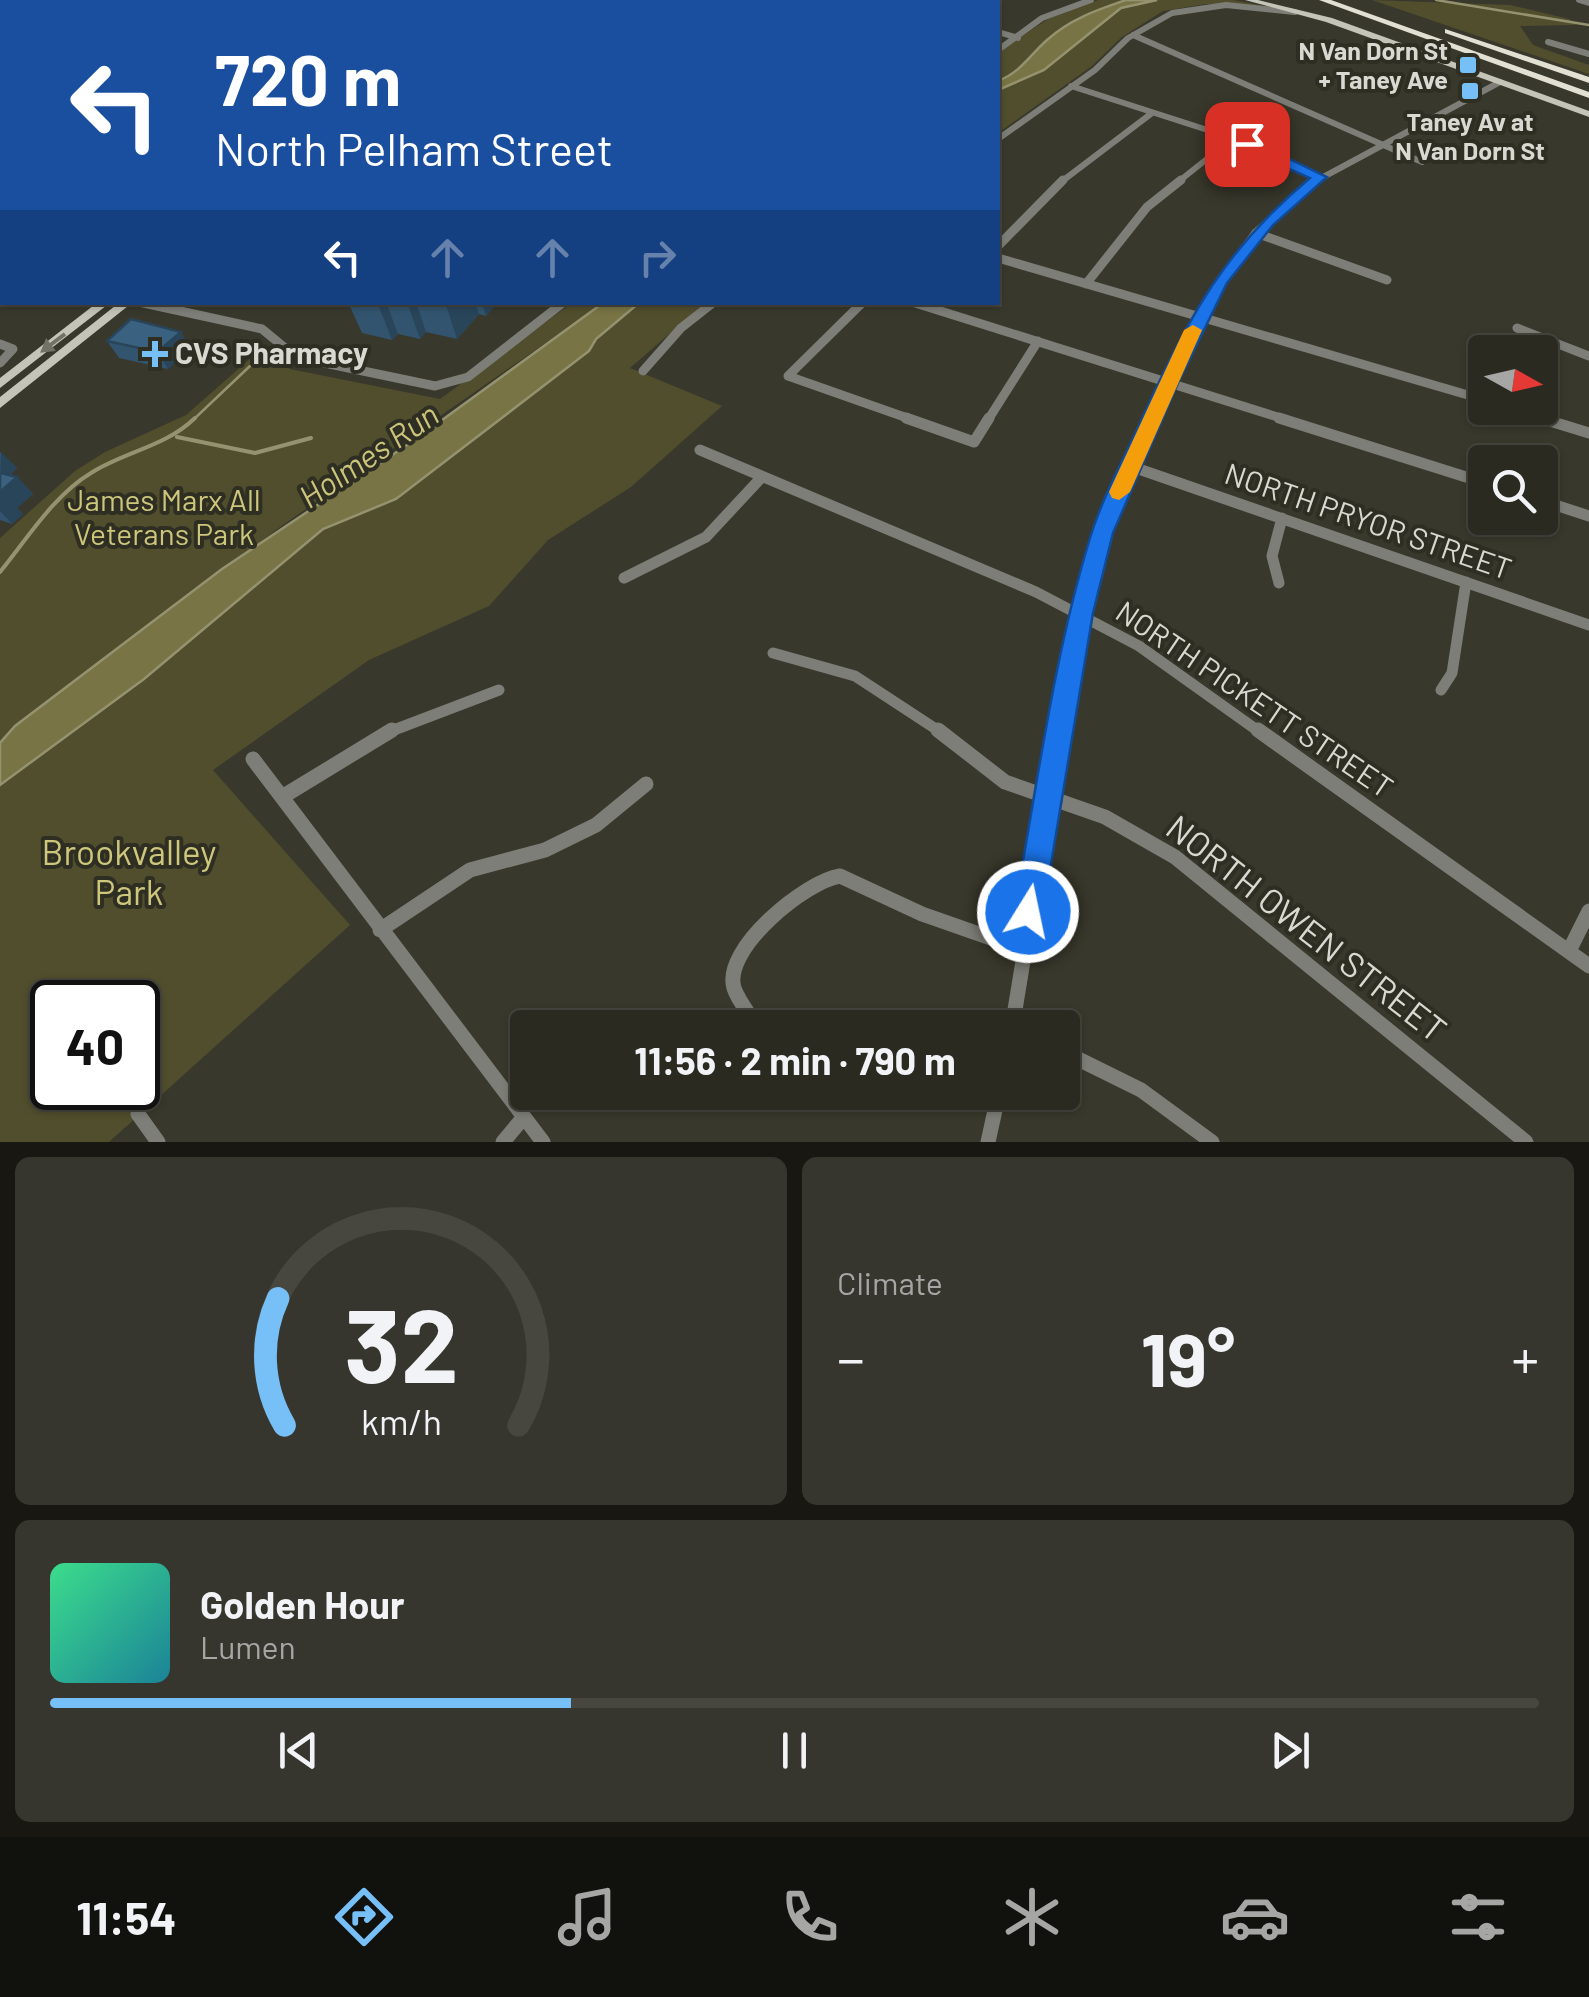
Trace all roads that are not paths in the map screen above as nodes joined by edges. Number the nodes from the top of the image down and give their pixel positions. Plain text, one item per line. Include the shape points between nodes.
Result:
1 (1091, 0) edge
2 (1249, 0) edge
3 (1323, 0) edge
4 (1342, 0) edge
5 (1358, 0) edge
6 (1578, 0) edge
7 (1589, 4) edge
8 (1316, 15) junction
9 (1000, 33) edge
10 (1133, 34) junction
11 (1018, 38) junction
12 (1548, 42) dead end
13 (1000, 49) edge
14 (1589, 54) edge
15 (1500, 82) junction
16 (1071, 86) junction
17 (1589, 87) edge
18 (1152, 113) junction
19 (1589, 114) edge
20 (1000, 138) edge
21 (1232, 139) junction
22 (1380, 143) junction
23 (1422, 162) dead end
24 (1320, 177) junction
25 (1256, 233) junction
26 (1000, 244) edge
27 (1000, 259) edge
28 (1387, 280) dead end
29 (1086, 284) junction
30 (102, 305) edge
31 (124, 305) edge
32 (560, 305) edge
33 (710, 305) edge
34 (861, 305) edge
35 (922, 305) edge
36 (170, 306) edge
37 (1199, 316) junction
38 (1518, 328) dead end
39 (1038, 341) junction
40 (0, 344) edge
41 (1589, 356) edge
42 (0, 364) edge
43 (643, 370) dead end
44 (1168, 383) junction
45 (0, 384) edge
46 (1468, 395) edge
47 (0, 404) edge
48 (1558, 423) edge
49 (1589, 433) edge
50 (700, 450) dead end
51 (1130, 466) junction
52 (1468, 478) edge
53 (760, 479) junction
54 (1558, 506) edge
55 (1589, 516) edge
56 (1282, 518) junction
57 (624, 578) dead end
58 (1466, 582) junction
59 (1279, 583) dead end
60 (1081, 613) junction
61 (1589, 625) edge
62 (772, 652) dead end
63 (499, 690) dead end
64 (1441, 690) dead end
65 (252, 759) dead end
66 (646, 784) dead end
67 (282, 797) junction
68 (1048, 800) junction
69 (1589, 911) edge
70 (380, 930) junction
71 (1022, 949) junction
72 (1569, 951) junction
73 (1589, 966) edge
74 (747, 1010) edge
75 (1014, 1010) edge
76 (1080, 1058) edge
77 (995, 1110) edge
78 (138, 1114) dead end
79 (523, 1118) junction
80 (158, 1142) edge
81 (503, 1142) edge
82 (543, 1142) edge
83 (988, 1142) edge
84 (1212, 1142) edge
85 (1526, 1142) edge

1 - 11 street via 1042,18
2 - 8 main road
3 - 17 highway
4 - 17 highway
5 - 17 highway
6 - 7 street
8 - 10 street via 1194,7
8 - 15 main road
9 - 11 street
10 - 16 street
10 - 22 street
11 - 13 street
12 - 14 street
15 - 19 main road
15 - 22 street
16 - 18 street
16 - 20 street
18 - 21 street
18 - 26 street via 1070,172
21 - 24 street
21 - 29 street via 1147,206
22 - 23 street
22 - 24 street
24 - 25 street
25 - 28 street
25 - 37 street
27 - 29 street
29 - 37 street
30 -> 45 main road
31 - 47 main road
32 - 36 street via 454,384 426,385 296,357 262,329
33 - 43 street
34 - 39 street via 788,376 974,442
35 - 39 street
37 - 44 street
37 - 46 street
38 - 41 street
39 - 44 street
40 - 42 street via 13,349
44 - 51 street
44 - 52 street
48 - 49 street
50 - 53 street, NORTH PICKETT STREET
51 - 56 street, NORTH PRYOR STREET
51 - 60 street via 1102,533
53 - 57 street via 706,536
53 - 60 street, NORTH PICKETT STREET
54 - 55 street
56 - 58 street, NORTH PRYOR STREET
56 - 59 street via 1272,556
58 - 61 street, NORTH PRYOR STREET
58 - 64 street via 1452,673
60 - 68 street
60 - 72 street, NORTH PICKETT STREET via 1140,646
62 - 68 street, NORTH OWEN STREET via 874,686 988,771
63 - 67 street via 388,732
65 - 67 street
66 - 70 street via 596,826 545,850 470,870
67 - 70 street
68 - 71 street
68 - 85 street, NORTH OWEN STREET via 1105,817 1175,857
69 - 72 street
70 - 79 street
71 - 74 street via 826,876 799,893 739,956 733,986
71 - 75 street
72 - 73 street, NORTH PICKETT STREET
76 - 84 street via 1162,1100
77 - 83 street
78 - 80 street
79 - 81 street
79 - 82 street

